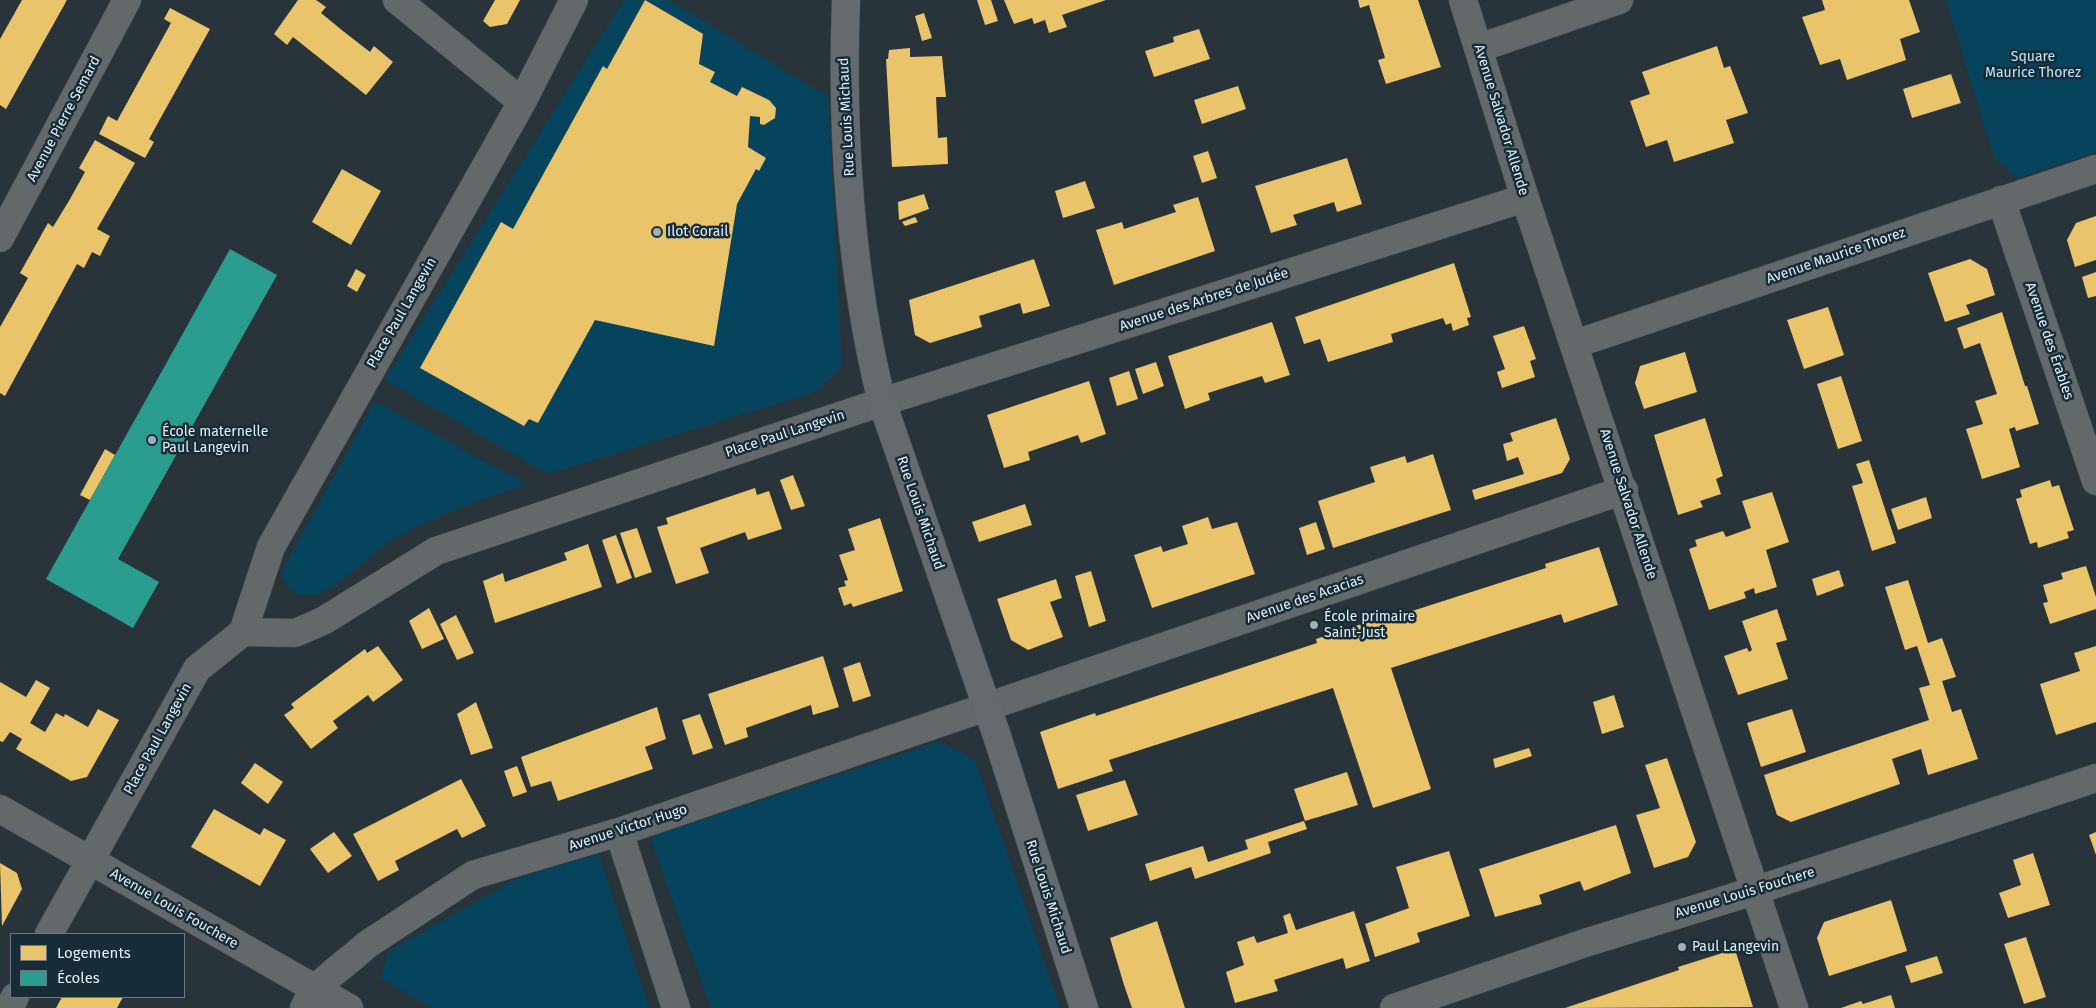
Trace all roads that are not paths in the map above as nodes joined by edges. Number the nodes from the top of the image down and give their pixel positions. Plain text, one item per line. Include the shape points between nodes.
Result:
1 (127, 0) edge
2 (397, 0) edge
3 (574, 0) edge
4 (846, 0) edge
5 (1463, 0) edge
6 (1619, 0) edge
7 (1479, 48) junction
8 (522, 102) junction
9 (2096, 169) edge
10 (1525, 198) junction
11 (2001, 200) junction
12 (0, 238) edge
13 (1575, 344) junction
14 (882, 402) junction
15 (2096, 481) edge
16 (1624, 490) junction
17 (244, 632) junction
18 (987, 707) junction
19 (2096, 778) edge
20 (0, 809) edge
21 (619, 832) junction
22 (90, 860) junction
23 (1754, 891) junction
24 (50, 933) edge
25 (309, 999) edge
26 (349, 1008) edge
27 (676, 1008) edge
28 (1084, 1008) edge
29 (1394, 1008) edge
30 (1794, 1008) edge

1 - 12 street, Avenue Pierre Semard
2 - 8 street
3 - 8 street, Place Paul Langevin
4 - 14 street, Rue Louis Michaud via 844,59 853,227 870,352
5 - 7 street, Avenue Salvador Allende
6 - 7 street
7 - 10 street, Avenue Salvador Allende
8 - 17 street, Place Paul Langevin via 271,547
9 - 11 street, Avenue Maurice Thorez
10 - 13 street, Avenue Salvador Allende
10 - 14 street, Avenue des Arbres de Judée
11 - 13 street, Avenue Maurice Thorez
11 - 15 street, Avenue des Érables
13 - 16 street, Avenue Salvador Allende
14 - 17 street, Place Paul Langevin via 436,551 323,621 294,633
14 - 18 street, Rue Louis Michaud
16 - 18 street, Avenue des Acacias
16 - 23 street, Avenue Salvador Allende
17 - 22 street, Place Paul Langevin via 197,669
18 - 21 street, Avenue Victor Hugo
18 - 28 street, Rue Louis Michaud
19 - 23 street, Avenue Louis Fouchere
20 - 22 street, Avenue Louis Fouchere
21 - 25 street, Avenue Victor Hugo via 472,875 368,944
21 - 27 street
22 - 24 street, Place Paul Langevin
22 - 25 street, Avenue Louis Fouchere
23 - 29 street, Avenue Louis Fouchere via 1588,942
23 - 30 street, Avenue Salvador Allende
25 - 26 street, Avenue Louis Fouchere

